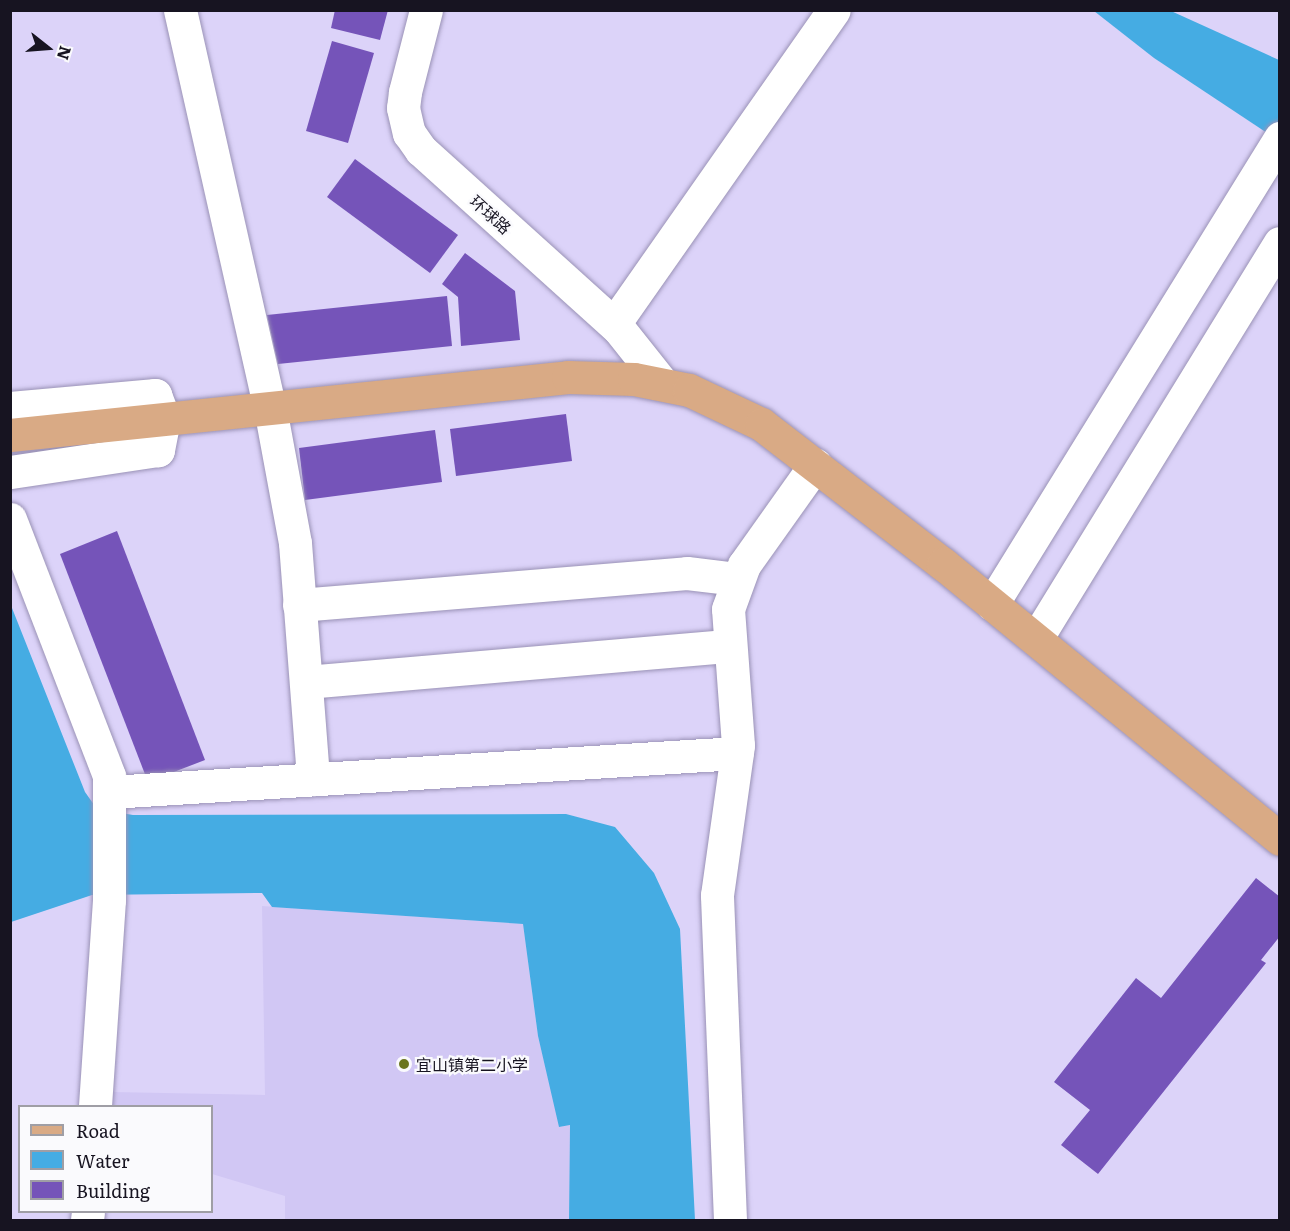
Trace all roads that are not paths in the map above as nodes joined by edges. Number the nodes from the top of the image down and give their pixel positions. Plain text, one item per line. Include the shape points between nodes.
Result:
1 (180, 10) edge
2 (426, 10) edge
3 (834, 10) edge
4 (1280, 138) edge
5 (1280, 243) edge
6 (614, 324) junction
7 (662, 383) junction
8 (270, 408) junction
9 (164, 419) junction
10 (13, 425) edge
11 (815, 465) junction
12 (10, 472) edge
13 (10, 519) edge
14 (736, 579) junction
15 (992, 604) junction
16 (299, 605) junction
17 (1036, 639) junction
18 (729, 646) junction
19 (306, 681) junction
20 (737, 753) junction
21 (314, 779) junction
22 (111, 803) junction
23 (1280, 839) edge
24 (95, 1105) edge
25 (730, 1221) edge

1 - 8 street
2 - 6 street, 环球路 via 405,92 403,108 409,133 421,150
3 - 6 street
4 - 15 street
5 - 17 street
6 - 7 street, 环球路
7 - 8 main road via 568,377
7 - 11 main road via 739,411
8 - 9 main road
8 - 16 street via 295,543
9 - 10 main road
9 - 12 street via 158,450
11 - 14 street
11 - 15 main road
13 - 22 street via 109,776
14 - 16 street via 687,573
14 - 18 street via 728,609
15 - 17 main road
16 - 19 street
17 - 23 main road
18 - 19 street
18 - 20 street
19 - 21 street
20 - 21 street
20 - 25 street via 717,895
21 - 22 street
22 - 24 street via 109,900

